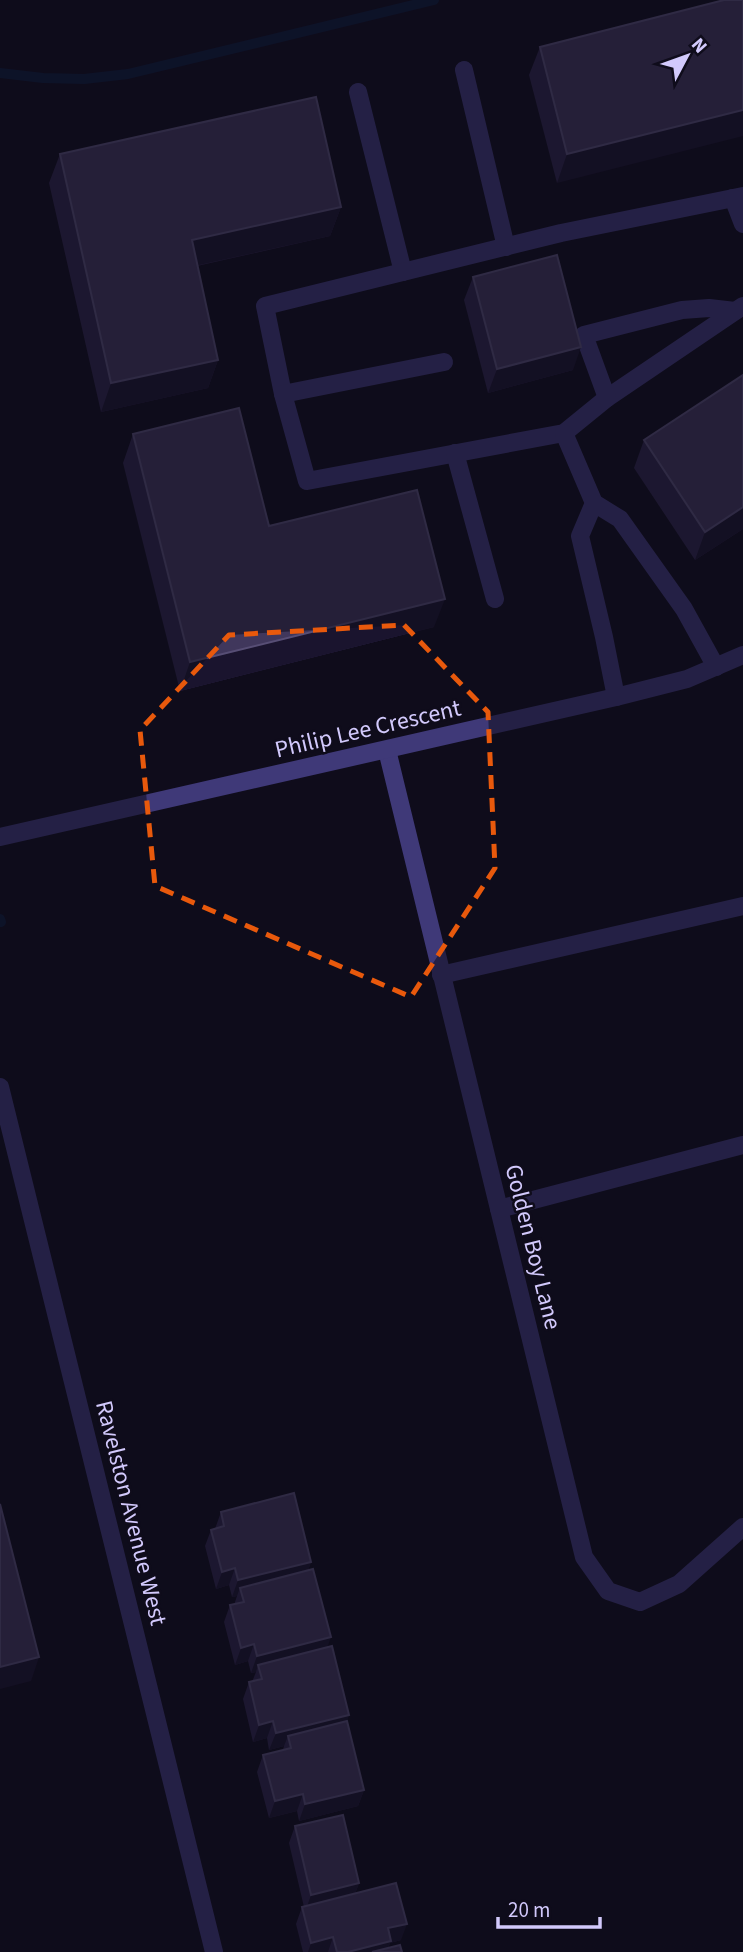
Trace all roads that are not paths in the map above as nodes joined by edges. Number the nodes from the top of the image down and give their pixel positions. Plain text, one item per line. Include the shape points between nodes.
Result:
1 (464, 70) dead end
2 (358, 92) dead end
3 (738, 197) edge
4 (743, 224) edge
5 (506, 247) junction
6 (403, 272) junction
7 (739, 308) edge
8 (444, 362) dead end
9 (283, 394) junction
10 (607, 398) junction
11 (564, 433) junction
12 (455, 453) junction
13 (594, 503) junction
14 (495, 599) dead end
15 (743, 656) edge
16 (716, 667) junction
17 (615, 697) junction
18 (387, 750) junction
19 (0, 837) edge
20 (743, 906) edge
21 (441, 975) junction
22 (0, 1087) edge
23 (743, 1145) edge
24 (499, 1209) junction
25 (743, 1527) edge
26 (214, 1952) edge

1 - 5 street
2 - 6 street
3 - 4 street
3 - 5 street
5 - 6 street
6 - 9 street via 265,306
7 - 10 street
7 - 10 street via 682,310 584,335
8 - 9 street
9 - 12 street via 307,481
10 - 11 street
11 - 12 street
11 - 13 street
12 - 14 street
13 - 16 street via 620,519 684,609
13 - 17 street via 580,536
15 - 16 street, Philip Lee Crescent
16 - 17 street, Philip Lee Crescent
17 - 18 street, Philip Lee Crescent
18 - 19 street, Philip Lee Crescent
18 - 21 street, Golden Boy Lane
20 - 21 street
21 - 24 street, Golden Boy Lane
22 - 26 street, Ravelston Avenue West
23 - 24 street
24 - 25 street, Golden Boy Lane via 584,1557 608,1591 640,1602 679,1584

